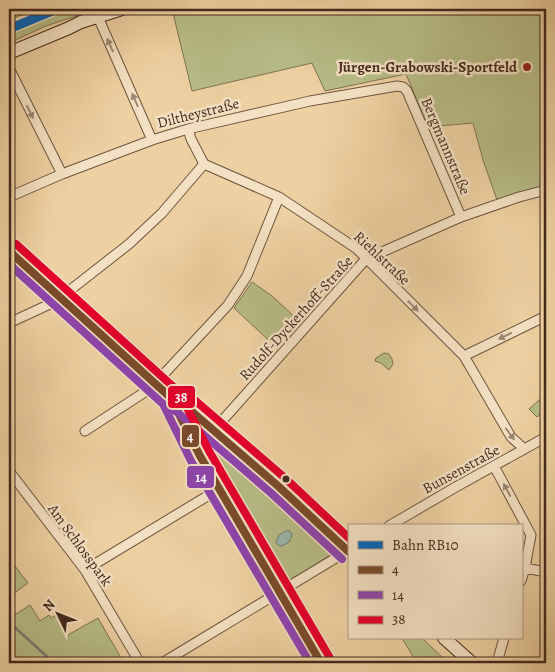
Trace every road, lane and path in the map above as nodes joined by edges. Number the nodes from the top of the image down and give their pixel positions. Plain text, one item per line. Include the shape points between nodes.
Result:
1 (114, 10) edge
2 (96, 17) junction
3 (9, 53) edge
4 (9, 68) edge
5 (403, 87) joint
6 (188, 129) junction
7 (152, 140) junction
8 (204, 164) junction
9 (62, 174) junction
10 (546, 190) edge
11 (9, 197) edge
12 (279, 197) junction
13 (461, 217) junction
14 (9, 251) edge
15 (366, 259) junction
16 (60, 298) junction
17 (546, 316) edge
18 (9, 323) edge
19 (464, 356) junction
20 (155, 384) junction
21 (171, 398) junction
22 (214, 430) junction
23 (85, 432) dead end
24 (546, 437) edge
25 (195, 446) junction
26 (523, 450) junction
27 (494, 466) junction
28 (9, 471) edge
29 (219, 489) junction
30 (392, 524) edge
31 (348, 551) edge
32 (525, 568) junction
33 (85, 570) junction
34 (546, 572) edge
35 (522, 578) edge
36 (279, 593) junction
37 (446, 640) edge
38 (503, 640) edge
39 (140, 663) edge
40 (162, 663) edge
41 (321, 663) edge
42 (472, 663) edge
43 (497, 663) edge

1 - 2 street
2 - 3 street
7 -> 2 street
4 -> 9 street
5 - 6 street, Diltheystraße via 310,101
5 - 13 street, Bergmannstraße
6 - 7 street, Diltheystraße
6 - 8 street
7 - 9 street, Diltheystraße
8 - 12 street, Riehlstraße
8 - 16 street via 162,213
9 - 11 street, Diltheystraße
10 - 13 street, Rudolf-Dyckerhoff-Straße
12 - 15 street, Riehlstraße via 357,249
12 - 20 street via 247,276 231,301
13 - 15 street, Rudolf-Dyckerhoff-Straße
14 - 16 street
15 -> 19 street, Riehlstraße
15 - 22 street, Rudolf-Dyckerhoff-Straße
16 - 18 street
16 - 20 street
17 -> 19 street
19 -> 26 street, Riehlstraße via 511,437
20 - 21 street
20 - 23 street
21 - 22 street
21 - 25 street
22 - 25 street, Rudolf-Dyckerhoff-Straße
22 - 31 street
24 - 26 street, Bunsenstraße
25 - 29 street
26 - 27 street, Bunsenstraße
27 - 30 street, Bunsenstraße
32 -> 27 street via 531,535
28 - 33 street, Am Schlosspark
29 - 33 street
29 - 36 street
31 - 36 street
32 - 34 street
32 - 35 street
33 - 39 street, Am Schlosspark
36 - 40 street
36 - 41 street
37 - 42 street
38 - 43 street

